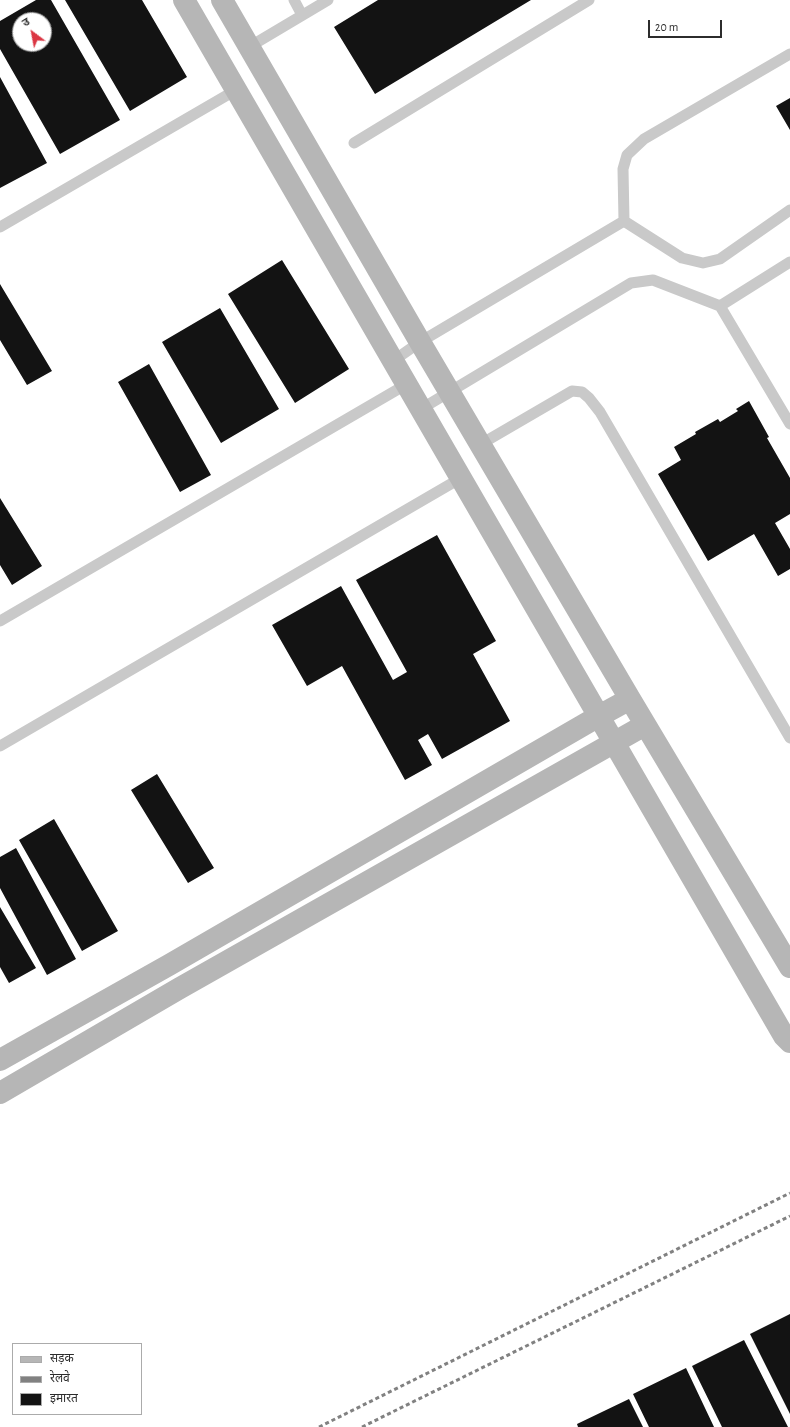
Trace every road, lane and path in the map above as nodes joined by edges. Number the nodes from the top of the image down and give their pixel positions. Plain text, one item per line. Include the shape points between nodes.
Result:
1 (184, 0) edge
2 (222, 0) edge
3 (294, 0) edge
4 (328, 0) edge
5 (589, 0) edge
6 (302, 15) junction
7 (249, 47) junction
8 (790, 54) edge
9 (236, 90) junction
10 (354, 143) dead end
11 (790, 210) edge
12 (624, 221) junction
13 (0, 227) edge
14 (790, 262) edge
15 (720, 306) junction
16 (420, 342) junction
17 (393, 361) junction
18 (406, 384) junction
19 (450, 392) junction
20 (421, 409) junction
21 (790, 424) edge
22 (481, 444) junction
23 (461, 478) junction
24 (0, 621) edge
25 (630, 699) junction
26 (599, 716) junction
27 (645, 725) junction
28 (790, 738) edge
29 (614, 742) junction
30 (0, 746) edge
31 (790, 967) edge
32 (790, 1042) edge
33 (0, 1060) edge
34 (0, 1093) edge

1 - 9 street
2 - 7 street
3 - 6 lane
4 - 6 lane
5 - 10 lane
6 - 7 lane
7 - 16 street
8 - 12 lane via 644,139 628,155 623,169
9 - 13 lane
9 - 17 street
11 - 12 lane via 720,259 703,263 682,258
12 - 16 lane
14 - 15 lane
15 - 19 lane via 653,280 631,283
15 - 21 lane
16 - 17 lane
16 - 19 street
17 - 18 street
18 - 20 street
18 - 24 lane
19 - 20 lane
19 - 22 street
20 - 23 street
22 - 25 street
22 - 28 lane via 572,391 582,392 589,398 600,412
23 - 26 street
23 - 30 lane
25 - 26 street
25 - 27 street
26 - 29 street
26 - 33 street via 170,965
27 - 29 street
27 - 31 street
29 - 32 street via 784,1036
29 - 34 street

